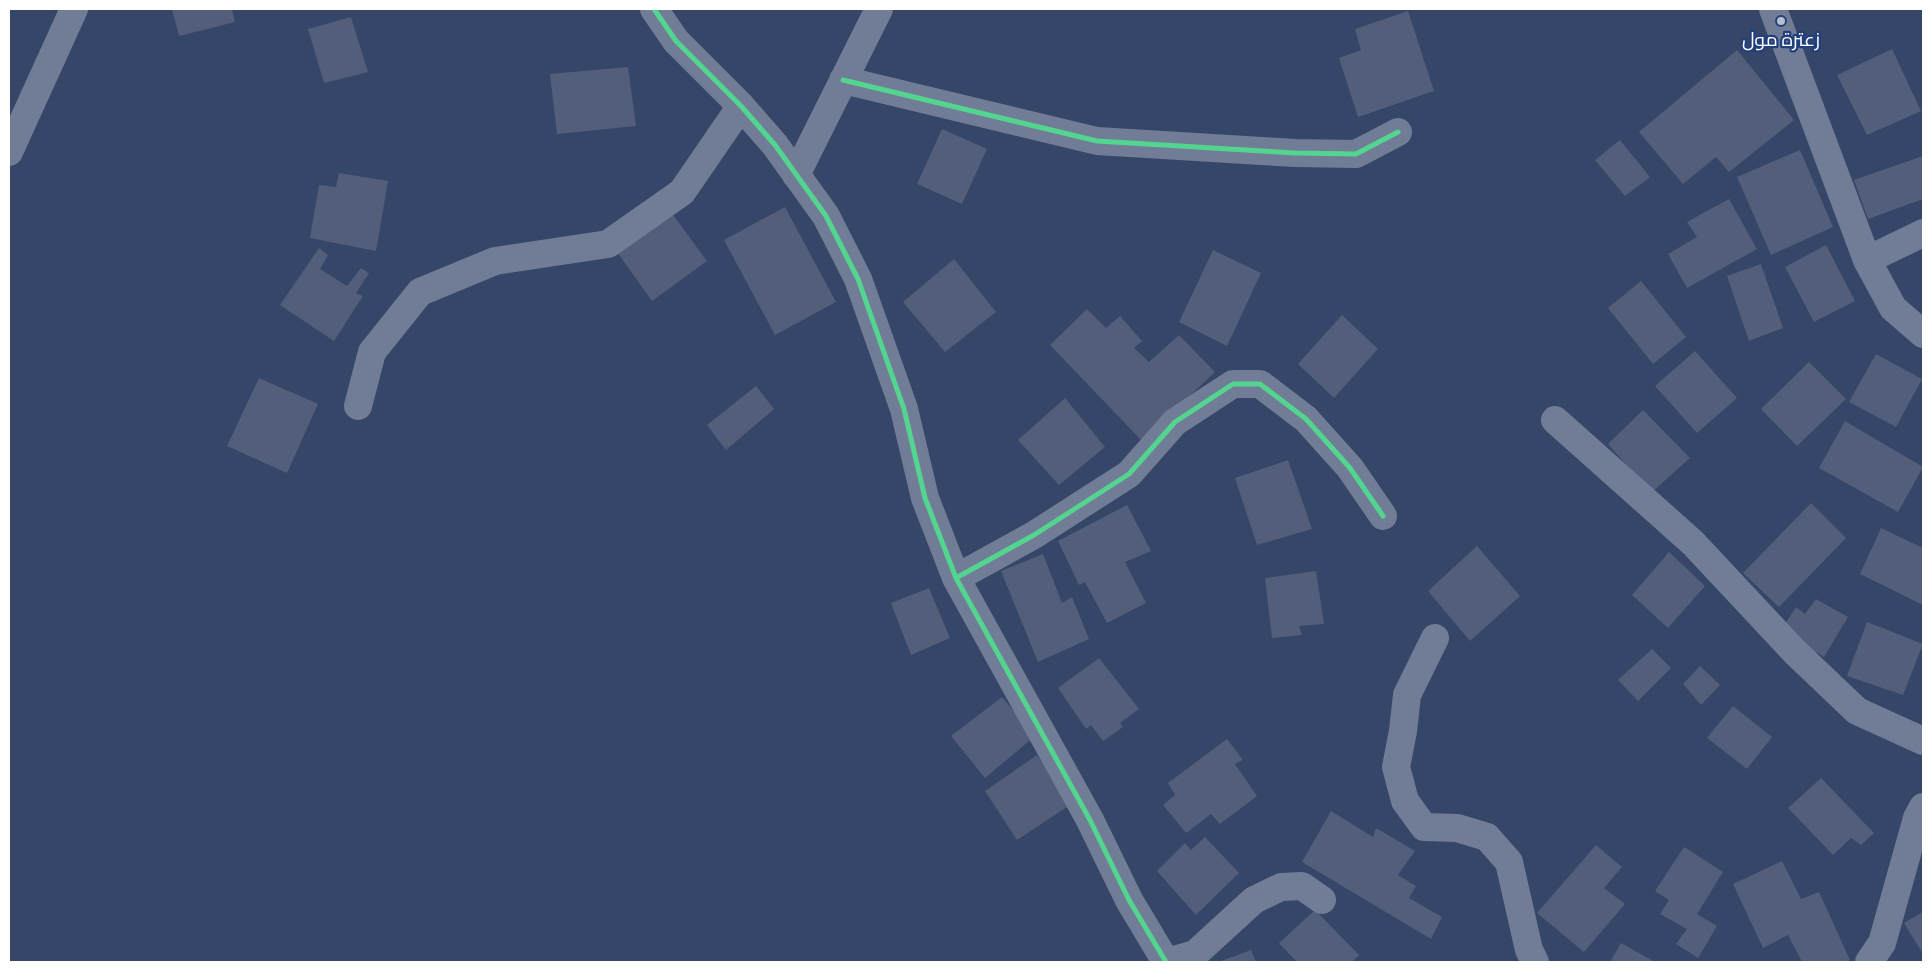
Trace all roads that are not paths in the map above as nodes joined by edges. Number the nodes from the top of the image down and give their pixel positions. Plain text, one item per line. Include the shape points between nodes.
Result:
1 (74, 9) edge
2 (654, 9) edge
3 (878, 9) edge
4 (1773, 9) edge
5 (843, 80) junction
6 (741, 106) junction
7 (1398, 132) dead end
8 (9, 152) edge
9 (796, 175) junction
10 (1923, 234) edge
11 (1867, 260) junction
12 (1923, 334) edge
13 (358, 406) dead end
14 (1555, 420) dead end
15 (1383, 516) dead end
16 (956, 578) junction
17 (1434, 638) dead end
18 (1923, 741) edge
19 (1923, 807) edge
20 (1322, 900) dead end
21 (1167, 962) edge
22 (1535, 962) edge
23 (1869, 962) edge

1 - 8 street
2 - 6 street via 676,41
3 - 5 street
4 - 11 street
5 - 7 street via 1097,141 1356,154
5 - 9 street
6 - 9 street
6 - 13 street via 682,192 608,244 495,261 420,292 372,352
9 - 16 street via 826,216 858,279 904,409 925,498
10 - 11 street
11 - 12 street via 1893,308
14 - 18 street via 1693,543 1787,644 1857,711
15 - 16 street via 1350,468 1306,419 1260,384 1233,384 1175,422 1129,474 1034,535
16 - 21 street via 1067,778 1129,900
17 - 22 street via 1407,694 1396,767 1405,800 1424,827 1457,828 1487,837 1509,862 1529,950
19 - 23 street via 1917,818 1882,943
20 - 21 street via 1302,886 1281,887 1254,900 1195,954

